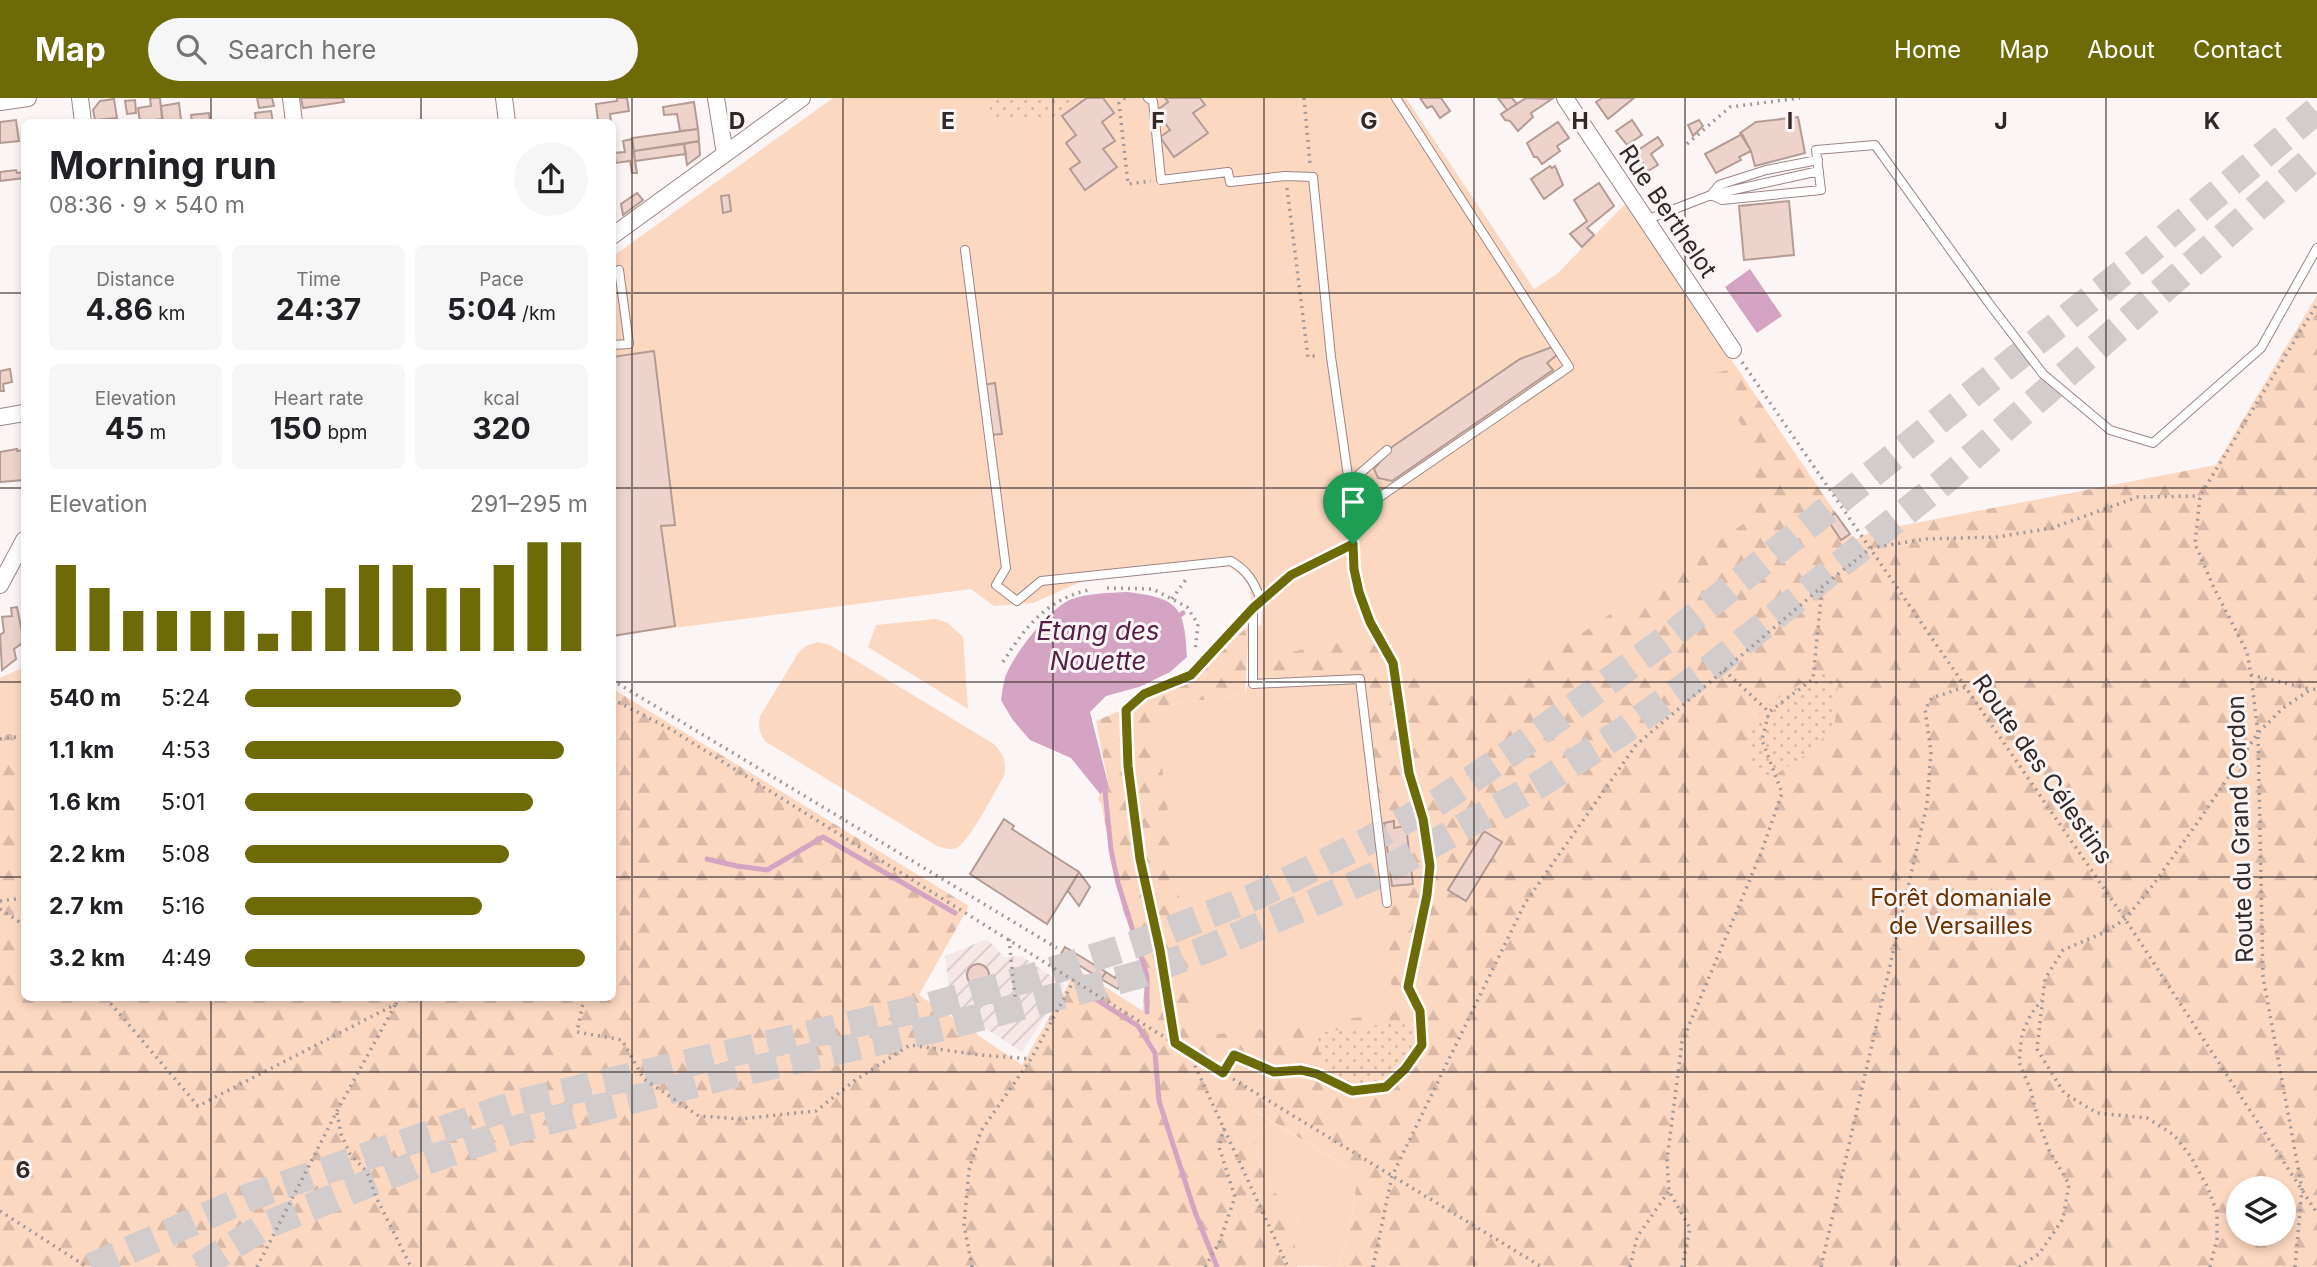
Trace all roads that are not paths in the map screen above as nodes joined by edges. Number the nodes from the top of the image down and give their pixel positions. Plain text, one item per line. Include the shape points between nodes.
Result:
1 (28, 98) edge
2 (79, 98) edge
3 (291, 98) edge
4 (504, 98) edge
5 (716, 98) edge
6 (802, 98) edge
7 (1148, 98) edge
8 (1396, 98) edge
9 (1564, 98) edge
10 (0, 102) edge
11 (82, 119) edge
12 (294, 119) edge
13 (508, 119) edge
14 (725, 154) junction
15 (1818, 160) junction
16 (1819, 171) junction
17 (1721, 193) junction
18 (1646, 220) junction
19 (616, 233) edge
20 (2317, 248) edge
21 (965, 250) dead end
22 (619, 270) dead end
23 (616, 345) edge
24 (1733, 350) road end
25 (21, 414) edge
26 (0, 417) edge
27 (1387, 450) dead end
28 (1349, 483) junction
29 (1352, 516) junction
30 (1353, 544) junction
31 (21, 546) edge
32 (0, 585) edge
33 (1261, 600) junction
34 (1253, 608) junction
35 (1191, 675) road end
36 (1387, 903) dead end
37 (1223, 1073) road end

1 - 10 street
2 - 11 street
3 - 12 street
4 - 13 street
5 - 14 street
6 - 14 street
7 - 28 lane via 1153,101 1161,180 1228,172 1230,182 1312,177
8 - 29 lane via 1569,367
9 - 18 street, Rue Berthelot
14 - 19 street
15 - 16 lane
15 - 17 lane via 1766,170
15 - 20 lane via 1816,150 1875,145 2043,374 2110,430 2153,443 2261,348
16 - 17 lane
16 - 17 lane via 1821,190
17 - 18 lane
18 - 24 street, Rue Berthelot
21 - 33 lane via 1006,568 996,585 1017,601 1041,581 1231,561 1249,575
22 - 23 lane via 629,344
25 - 26 street
27 - 28 lane
28 - 29 lane
29 - 30 lane
30 - 33 lane via 1291,575
30 - 37 lane via 1359,592 1393,663 1409,773 1423,819 1430,866 1408,987 1420,1011 1422,1045 1386,1087 1352,1091 1317,1074 1274,1072 1234,1055
31 - 32 street
33 - 34 lane
34 - 35 lane
34 - 36 lane via 1253,684 1360,678

